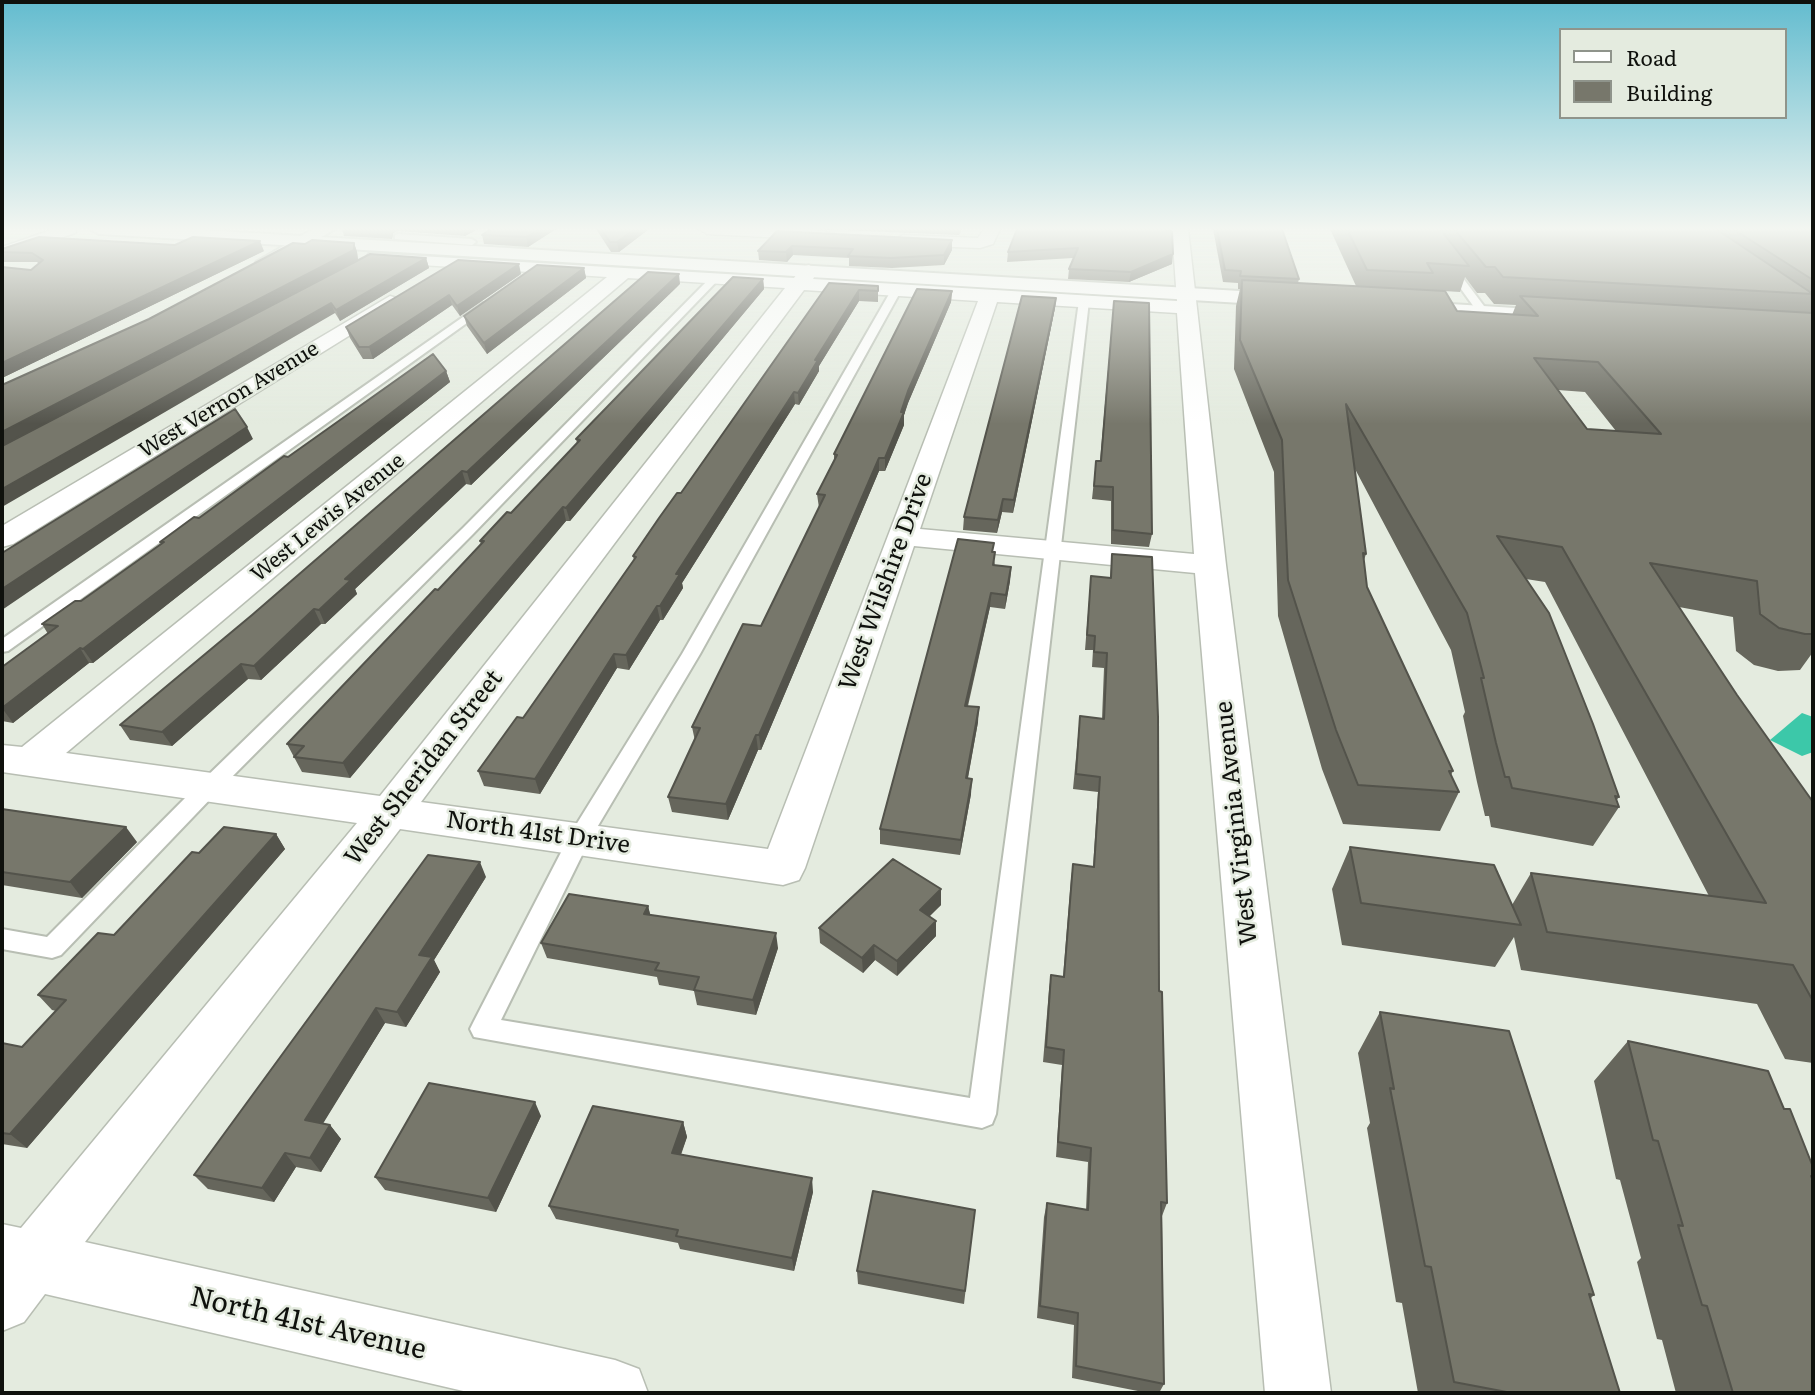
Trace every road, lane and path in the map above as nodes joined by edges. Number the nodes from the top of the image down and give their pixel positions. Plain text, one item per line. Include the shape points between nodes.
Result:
1 (402, 294) edge
2 (597, 294) edge
3 (699, 294) edge
4 (783, 294) edge
5 (894, 294) edge
6 (976, 294) edge
7 (1131, 294) edge
8 (1184, 294) edge
9 (1470, 294) edge
10 (990, 295) junction
11 (496, 299) edge
12 (1084, 301) junction
13 (1186, 301) junction
14 (1304, 301) edge
15 (1380, 306) edge
16 (1483, 312) junction
17 (1577, 318) edge
18 (903, 536) junction
19 (2, 538) edge
20 (1051, 550) junction
21 (1210, 565) junction
22 (2, 647) edge
23 (16, 760) edge
24 (209, 787) junction
25 (390, 813) junction
26 (579, 839) junction
27 (783, 868) joint
28 (2, 939) edge
29 (12, 1272) edge
30 (615, 1393) edge
31 (1298, 1393) edge

1 - 19 street, West Vernon Avenue
2 - 23 street, West Lewis Avenue
3 - 24 lane
4 - 25 street, West Sheridan Street
5 - 26 lane via 691,654
6 - 10 street
7 - 13 main road
8 - 13 street, West Virginia Avenue
9 - 16 lane
10 - 12 street
10 - 18 street, West Wilshire Drive
11 - 22 lane
12 - 13 street
12 - 20 lane
13 - 14 main road
13 - 21 street, West Virginia Avenue
15 - 16 main road
16 - 17 main road
18 - 20 street
18 - 27 street, West Wilshire Drive
20 - 21 street
20 - 26 lane via 982,1114 483,1029
21 - 31 street, West Virginia Avenue
23 - 24 street, North 41st Drive
24 - 25 street, North 41st Drive
24 - 28 lane via 52,948
25 - 26 street, North 41st Drive
25 - 29 street, West Sheridan Street
26 - 27 street, North 41st Drive
29 - 30 street, North 41st Avenue

